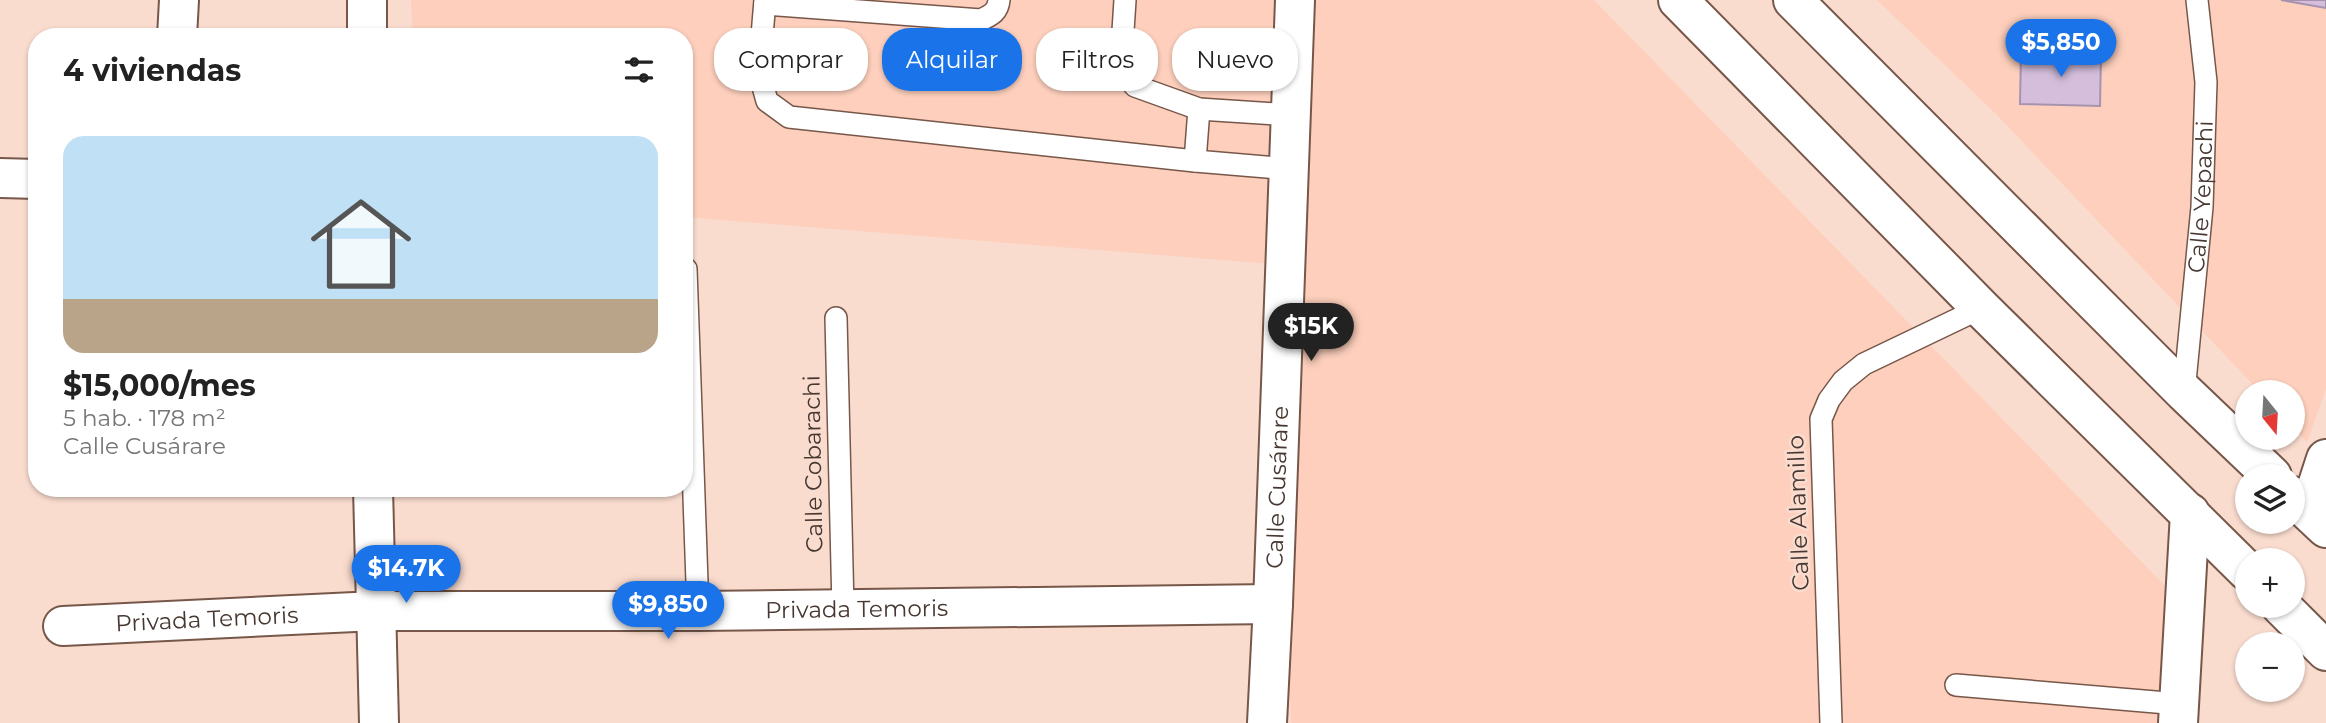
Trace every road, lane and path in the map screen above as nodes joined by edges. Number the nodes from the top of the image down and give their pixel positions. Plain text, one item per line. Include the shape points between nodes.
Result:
1 (178, 0) edge
2 (367, 0) edge
3 (999, 0) edge
4 (1125, 0) edge
5 (1295, 0) edge
6 (1678, 0) edge
7 (1793, 0) edge
8 (2197, 0) edge
9 (765, 2) edge
10 (177, 28) edge
11 (367, 28) edge
12 (1199, 109) junction
13 (1291, 115) junction
14 (1195, 161) junction
15 (1289, 169) junction
16 (0, 178) edge
17 (28, 179) edge
18 (1981, 308) junction
19 (836, 318) dead end
20 (2184, 392) junction
21 (2326, 459) edge
22 (2259, 464) edge
23 (693, 468) edge
24 (373, 497) edge
25 (2309, 512) edge
26 (2190, 513) junction
27 (2235, 559) edge
28 (1273, 604) junction
29 (843, 608) junction
30 (376, 611) junction
31 (698, 611) junction
32 (2293, 618) edge
33 (62, 626) dead end
34 (2326, 651) edge
35 (1956, 685) dead end
36 (2178, 714) edge
37 (379, 723) edge
38 (1267, 723) edge
39 (1831, 723) edge

1 - 10 street
2 - 11 street
3 - 9 lane via 992,15 981,19
4 - 12 lane via 1121,62 1126,75 1135,86
5 - 13 street, Calle Cusárare
6 - 18 street
7 - 20 street
8 - 20 lane, Calle Yepachi via 2206,82 2202,207
9 - 14 lane via 759,72 767,101 789,117
12 - 13 lane
12 - 14 lane
13 - 15 street, Calle Cusárare
14 - 15 lane
15 - 28 street, Calle Cusárare
16 - 17 street
18 - 26 street
18 - 39 lane, Calle Alamillo via 1864,364 1843,381 1821,419
19 - 29 lane, Calle Cobarachi
20 - 22 street
21 - 25 street
23 - 31 lane
24 - 30 street
26 - 27 street
26 - 36 street
28 - 29 street, Privada Temoris
28 - 38 street, Calle Cusárare
29 - 31 street, Privada Temoris
30 - 31 street, Privada Temoris
30 - 33 street, Privada Temoris
30 - 37 street
32 - 34 street
35 - 36 lane

